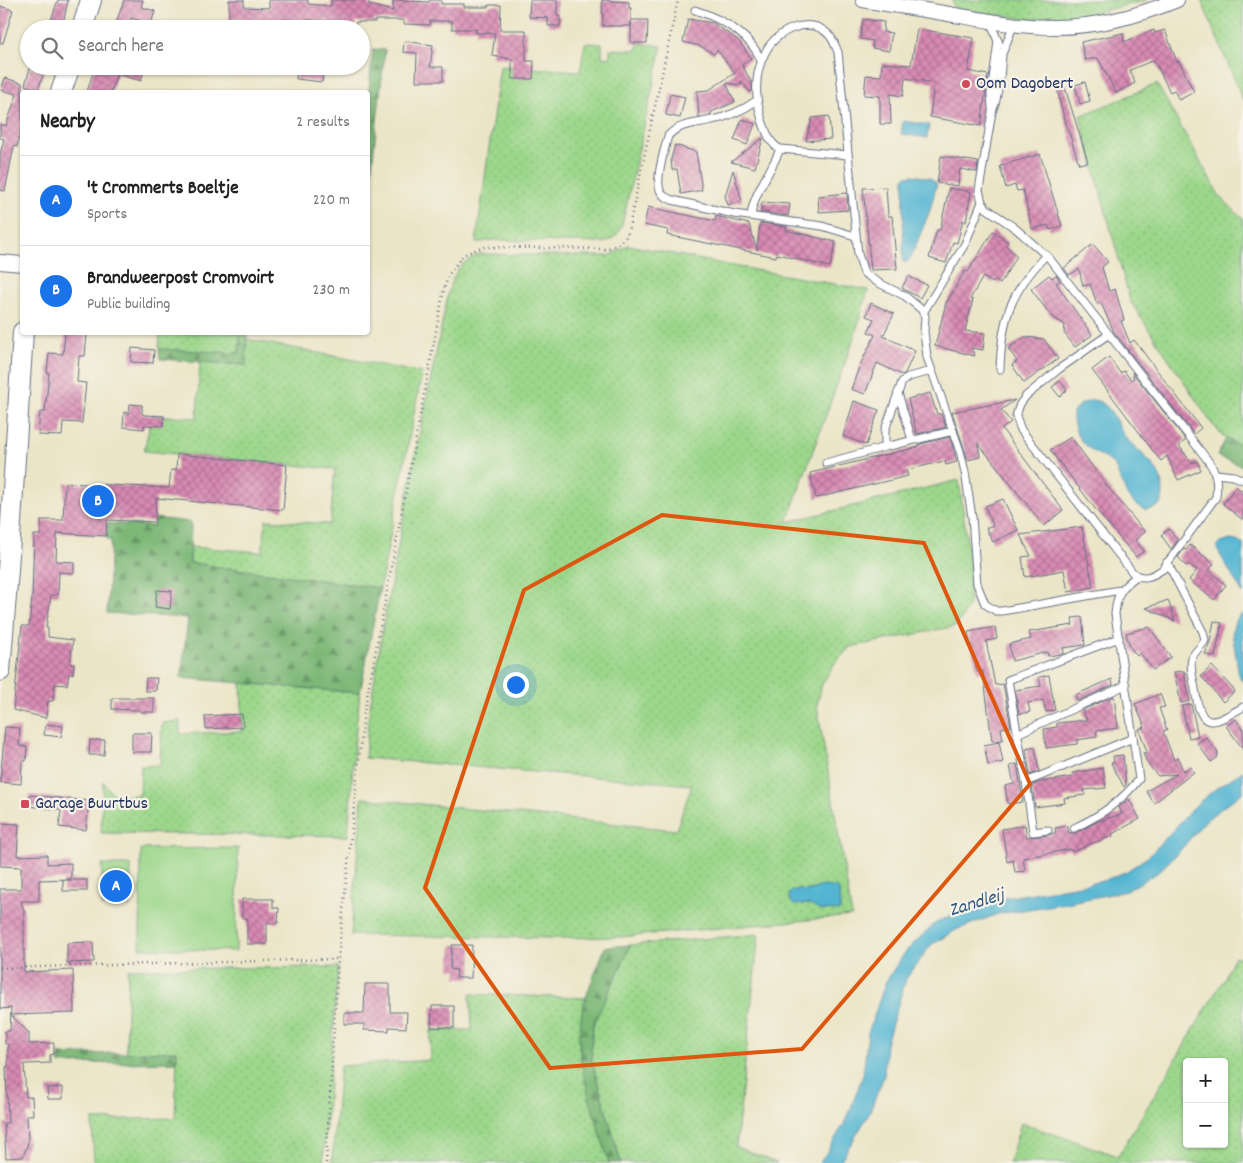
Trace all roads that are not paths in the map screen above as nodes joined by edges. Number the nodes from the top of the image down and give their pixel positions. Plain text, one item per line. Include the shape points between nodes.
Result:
1 (91, 0) edge
2 (862, 0) edge
3 (1177, 0) edge
4 (695, 10) dead end
5 (85, 20) edge
6 (990, 21) junction
7 (1014, 24) junction
8 (998, 41) junction
9 (1002, 54) junction
10 (762, 60) junction
11 (67, 75) edge
12 (62, 90) edge
13 (756, 100) junction
14 (992, 112) junction
15 (780, 149) junction
16 (848, 155) junction
17 (982, 202) junction
18 (751, 216) junction
19 (855, 236) junction
20 (1046, 255) junction
21 (0, 262) edge
22 (20, 264) edge
23 (923, 313) junction
24 (1109, 334) junction
25 (23, 335) edge
26 (1000, 368) dead end
27 (932, 371) junction
28 (897, 392) junction
29 (953, 431) junction
30 (912, 440) junction
31 (885, 447) junction
32 (826, 463) dead end
33 (1216, 474) junction
34 (1243, 480) edge
35 (1167, 562) junction
36 (1137, 576) junction
37 (1120, 590) junction
38 (1118, 638) junction
39 (0, 672) edge
40 (1126, 685) junction
41 (1243, 707) edge
42 (1017, 734) junction
43 (1133, 738) junction
44 (1026, 782) junction
45 (1074, 828) dead end
46 (1048, 830) dead end

1 - 5 main road
2 - 6 street
3 - 7 street via 1145,12 1094,24 1056,27
4 - 10 lane via 712,15 737,30 757,50
6 - 7 street
6 - 8 lane
7 - 9 lane
8 - 9 lane
8 - 14 lane via 991,94
9 - 14 lane
10 - 13 lane
10 - 16 lane via 765,52 789,29 808,26 828,34 838,52
11 - 12 main road
13 - 15 lane via 768,137
13 - 18 lane via 733,114 687,124 672,131 658,179 660,191 672,200
14 - 17 lane via 979,190
15 - 16 lane
15 - 18 lane via 756,193
16 - 19 lane
17 - 20 lane
17 - 23 lane via 965,244
18 - 19 lane via 822,226
19 - 23 lane via 864,273 905,296
20 - 24 lane
20 - 26 lane via 1029,272 1009,305 1001,339
21 - 22 street
23 - 27 lane
24 - 33 lane
24 - 36 lane via 1026,396 1016,416 1021,430
25 - 39 main road
27 - 28 lane via 908,377
27 - 29 lane
28 - 30 lane
28 - 31 lane via 885,430
29 - 30 lane
29 - 37 lane via 965,472 977,584 986,604 1002,611
30 - 31 lane
31 - 32 lane
33 - 34 lane
33 - 35 lane via 1216,497
35 - 36 lane via 1156,574 1144,578
35 - 41 lane via 1206,640 1191,660 1202,716 1215,721
36 - 37 lane
37 - 38 lane via 1115,614
38 - 40 lane
38 - 42 lane via 1008,680
40 - 42 lane
40 - 43 lane
42 - 44 lane
43 - 44 lane
43 - 45 lane via 1139,779 1117,802
44 - 46 lane via 1033,832

